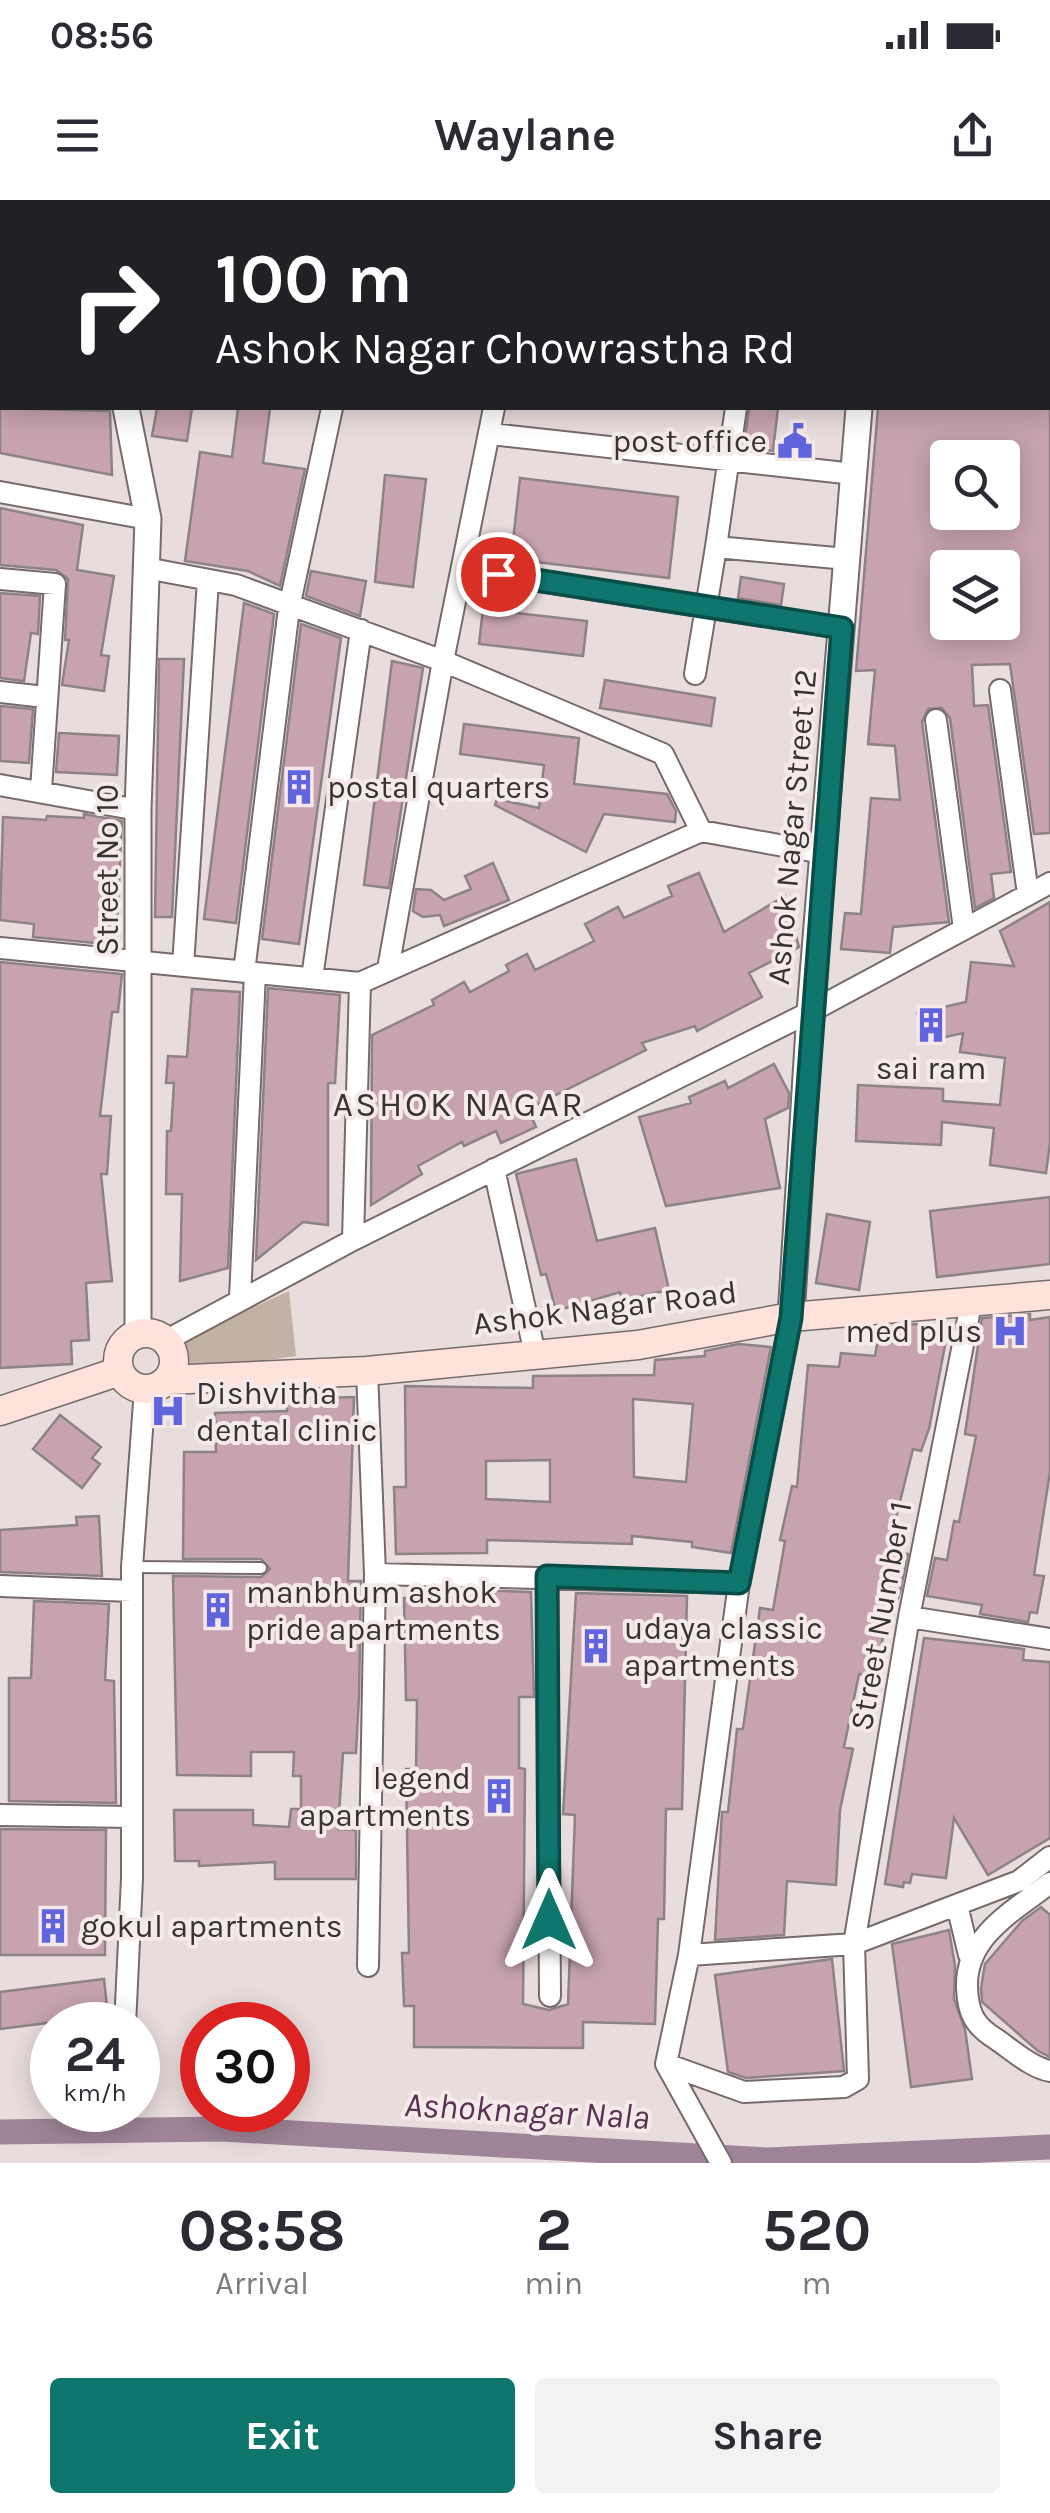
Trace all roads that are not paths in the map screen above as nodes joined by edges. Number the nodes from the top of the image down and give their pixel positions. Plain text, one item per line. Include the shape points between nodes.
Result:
1 (126, 410) edge
2 (332, 410) edge
3 (494, 410) edge
4 (736, 410) edge
5 (859, 410) edge
6 (491, 434) junction
7 (730, 460) junction
8 (854, 474) junction
9 (0, 492) edge
10 (148, 519) junction
11 (716, 547) junction
12 (847, 558) junction
13 (146, 568) junction
14 (463, 569) junction
15 (0, 579) edge
16 (208, 580) junction
17 (708, 607) junction
18 (289, 608) junction
19 (842, 628) junction
20 (360, 630) junction
21 (443, 661) junction
22 (695, 674) dead end
23 (1000, 690) dead end
24 (0, 692) edge
25 (45, 697) junction
26 (936, 720) dead end
27 (0, 785) edge
28 (41, 790) junction
29 (138, 810) junction
30 (700, 831) junction
31 (823, 853) junction
32 (1050, 883) edge
33 (1028, 894) junction
34 (964, 929) junction
35 (0, 948) edge
36 (139, 962) junction
37 (183, 966) junction
38 (388, 969) junction
39 (249, 972) junction
40 (312, 978) junction
41 (360, 983) junction
42 (810, 1012) junction
43 (494, 1169) junction
44 (353, 1240) junction
45 (1050, 1296) edge
46 (240, 1298) junction
47 (972, 1299) junction
48 (791, 1318) junction
49 (138, 1334) junction
50 (166, 1341) junction
51 (535, 1354) junction
52 (367, 1370) junction
53 (120, 1371) junction
54 (156, 1385) junction
55 (0, 1411) edge
56 (132, 1568) junction
57 (262, 1568) dead end
58 (375, 1574) junction
59 (547, 1576) junction
60 (739, 1583) junction
61 (0, 1586) edge
62 (132, 1591) junction
63 (909, 1617) junction
64 (1050, 1639) edge
65 (0, 1815) edge
66 (132, 1818) junction
67 (1050, 1857) edge
68 (1034, 1887) edge
69 (957, 1905) junction
70 (854, 1944) junction
71 (689, 1955) junction
72 (969, 1955) junction
73 (368, 1966) dead end
74 (550, 1996) dead end
75 (126, 2002) edge
76 (666, 2064) junction
77 (1050, 2070) edge
78 (721, 2163) edge

1 - 10 street, Street No 10
2 - 18 street
3 - 6 street
4 - 7 street
5 - 8 street, Ashok Nagar Street 12
6 - 7 street
6 - 14 street
7 - 8 street
7 - 11 street
8 - 12 street, Ashok Nagar Street 12
9 - 10 street
10 - 13 street, Street No 10
11 - 12 street
11 - 17 street
12 - 19 street, Ashok Nagar Street 12
13 - 16 street
13 - 29 street, Street No 10
14 - 17 street
14 - 21 street
15 - 25 street via 55,584
16 - 18 street via 236,584
16 - 37 street
17 - 19 street
17 - 22 street
18 - 20 street
18 - 39 street
19 - 31 street, Ashok Nagar Street 12
20 - 21 street
20 - 40 street
21 - 30 street via 664,754
21 - 38 street
23 - 33 street
24 - 25 street
25 - 28 street
26 - 34 street
27 - 28 street
28 - 29 street
29 - 36 street, Street No 10
30 - 31 street
30 - 38 street
31 - 42 street, Ashok Nagar Street 12
32 - 33 street
33 - 34 street
34 - 42 street
35 - 36 street
36 - 37 street
36 - 49 street, Street No 10
37 - 39 street
38 - 41 street
39 - 40 street
39 - 46 street
40 - 41 street
41 - 44 street
42 - 43 street
42 - 48 street, Ashok Nagar Street 12
43 - 44 street
43 - 51 street
44 - 46 street
45 - 47 main road, Ashok Nagar Road
46 - 50 street
47 - 48 main road, Ashok Nagar Road
47 - 63 street, Street Number 1
48 - 51 main road, Ashok Nagar Road via 638,1345
48 - 60 street
49 - 50 main road
49 - 53 main road via 119,1354
50 - 54 main road via 174,1367
51 - 52 main road, Ashok Nagar Road
52 - 54 main road, Ashok Nagar Road
52 - 58 street
53 - 54 main road via 130,1384
53 - 55 main road
54 - 56 street
56 - 57 lane
56 - 62 street
58 - 59 street
58 - 73 street
59 - 60 street
59 - 74 street
60 - 71 street
61 - 62 street
62 - 66 street
63 - 64 street
63 - 70 street, Street Number 1
65 - 66 street
66 - 75 street
67 - 68 street
68 - 69 street
68 - 72 street
69 - 70 street
69 - 72 street
70 - 71 street
70 - 76 street, Street Number 1 via 858,2079 844,2087 744,2092
71 - 76 street
72 - 77 street via 967,2006 977,2027
76 - 78 street

